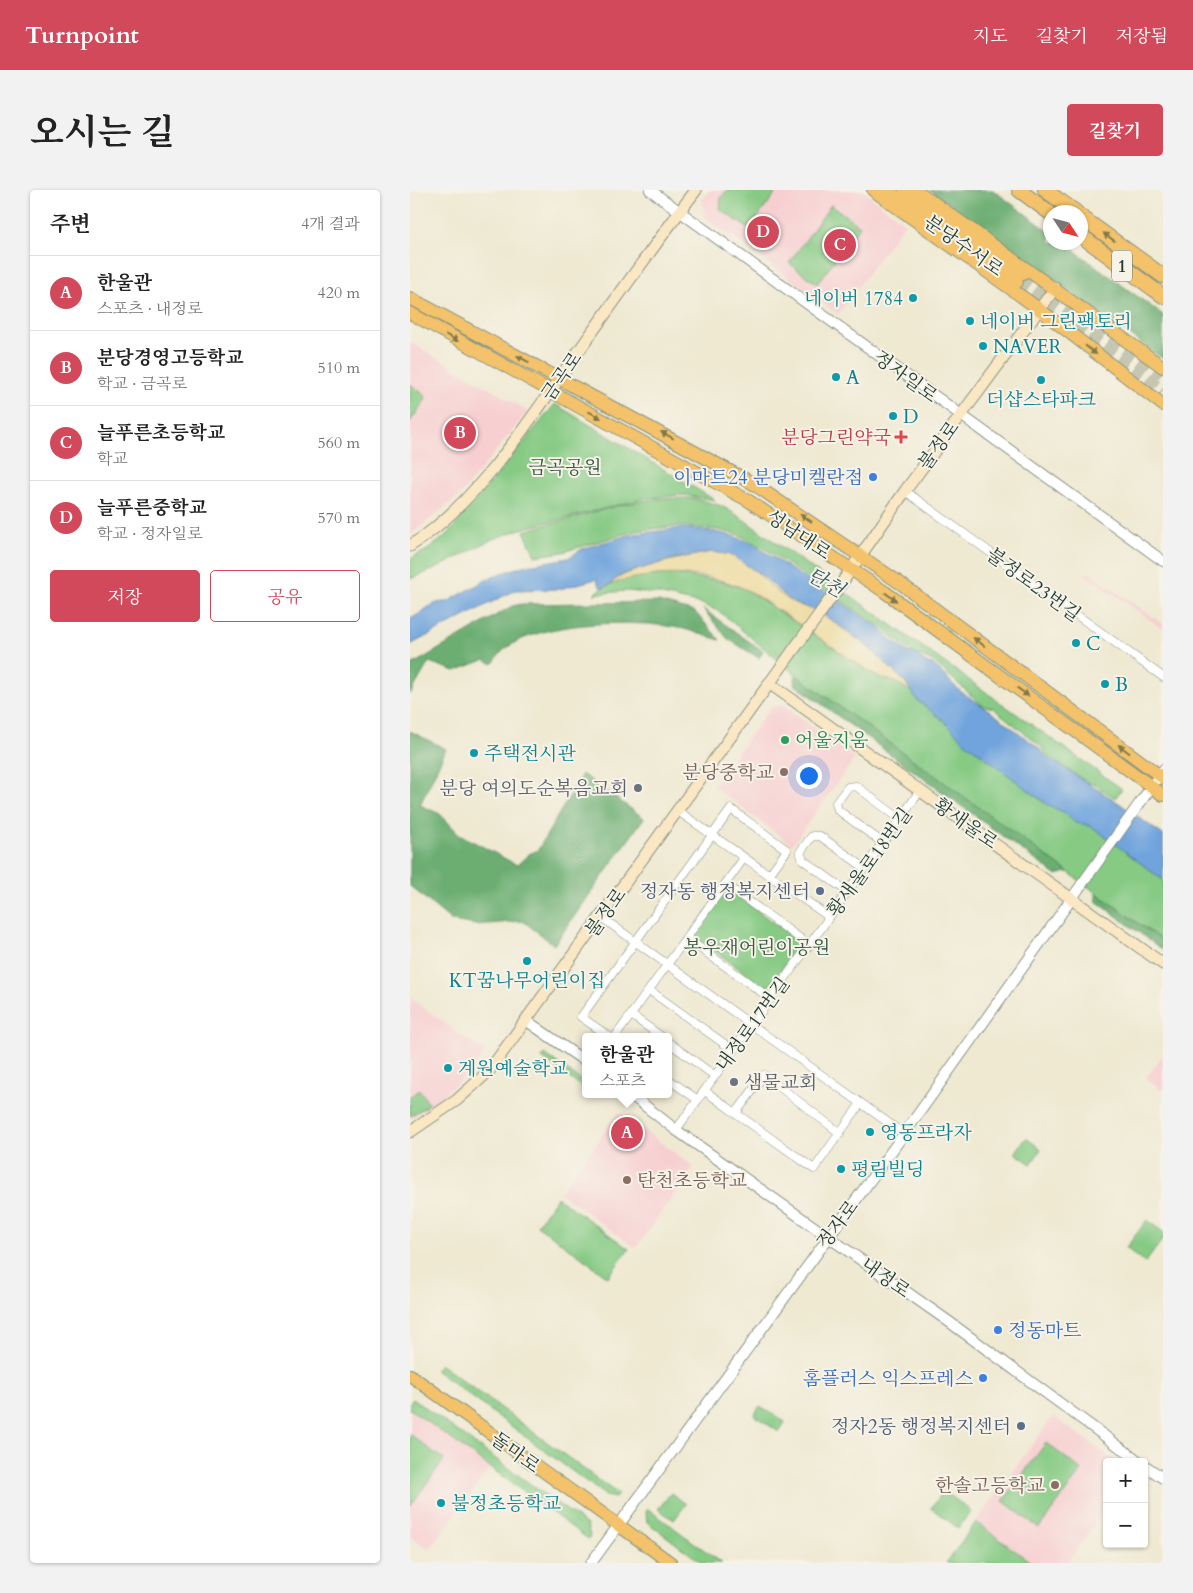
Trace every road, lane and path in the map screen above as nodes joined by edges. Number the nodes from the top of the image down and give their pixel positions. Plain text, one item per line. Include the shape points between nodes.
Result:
1 (650, 190) edge
2 (696, 190) edge
3 (872, 190) edge
4 (887, 190) edge
5 (905, 190) edge
6 (916, 190) edge
7 (1019, 190) edge
8 (1045, 190) edge
9 (1066, 205) edge
10 (1043, 208) edge
11 (679, 212) junction
12 (1088, 222) edge
13 (1088, 241) edge
14 (1163, 276) edge
15 (1055, 288) junction
16 (1163, 296) edge
17 (410, 298) edge
18 (1039, 309) junction
19 (410, 314) edge
20 (1163, 367) edge
21 (559, 378) junction
22 (550, 391) junction
23 (1163, 405) edge
24 (960, 416) junction
25 (905, 491) junction
26 (410, 546) edge
27 (860, 556) junction
28 (1163, 562) edge
29 (851, 569) junction
30 (1163, 677) edge
31 (769, 683) junction
32 (1162, 774) edge
33 (1151, 787) junction
34 (920, 791) junction
35 (1163, 795) edge
36 (678, 811) junction
37 (900, 819) junction
38 (712, 835) junction
39 (883, 843) junction
40 (744, 858) junction
41 (865, 868) junction
42 (769, 875) junction
43 (725, 884) junction
44 (848, 892) junction
45 (1072, 897) junction
46 (601, 917) junction
47 (829, 918) junction
48 (686, 938) junction
49 (635, 942) junction
50 (809, 945) junction
51 (800, 958) joint
52 (668, 964) junction
53 (1163, 964) edge
54 (648, 990) junction
55 (771, 999) junction
56 (631, 1014) junction
57 (527, 1021) junction
58 (752, 1025) junction
59 (604, 1033) edge
60 (618, 1033) edge
61 (657, 1033) edge
62 (672, 1045) edge
63 (734, 1050) junction
64 (582, 1059) edge
65 (715, 1076) junction
66 (672, 1082) edge
67 (705, 1091) junction
68 (635, 1098) edge
69 (698, 1100) junction
70 (862, 1103) junction
71 (736, 1113) junction
72 (676, 1130) junction
73 (410, 1132) edge
74 (840, 1133) junction
75 (904, 1134) junction
76 (827, 1236) junction
77 (410, 1375) edge
78 (1134, 1458) edge
79 (1148, 1468) edge
80 (1163, 1478) edge
81 (618, 1525) junction
82 (590, 1563) edge
83 (671, 1563) edge

1 - 11 street, 정자일로
2 - 11 main road, 금곡로
3 - 18 main road
4 - 5 main road, 분당수서로 via 1020,278
6 - 15 main road
7 - 10 highway
8 - 9 highway
11 - 21 main road, 금곡로
11 - 24 street, 정자일로
14 -> 12 highway, 1
13 - 16 highway, 1
15 - 18 main road, 불정로
15 - 20 main road
21 -> 17 main road, 성남대로
18 -> 23 main road
18 - 24 main road, 불정로
19 -> 22 main road, 성남대로
21 - 22 main road, 금곡로
27 -> 21 main road, 성남대로 via 752,482
22 - 26 main road, 금곡로 via 505,454 460,504 427,535
22 -> 29 main road, 성남대로 via 741,496
24 - 25 main road, 불정로
24 - 28 street, 정자일로
25 - 27 main road, 불정로
25 - 30 street, 불정로23번길
27 - 29 main road, 불정로
32 -> 27 main road, 성남대로
29 - 31 main road, 불정로, bridge
29 -> 33 main road, 성남대로
31 - 34 main road, 황새울로
31 - 36 main road, 불정로
32 - 33 street
33 - 35 main road, 성남대로
33 - 45 street, 정자로, bridge
34 - 37 street, 황새울로18번길
34 - 45 main road, 황새울로
36 - 38 street
36 - 46 main road, 불정로
37 - 39 street, 황새울로18번길
37 - 39 street via 856,786 848,787 836,803 838,810
38 - 40 street
38 - 42 street via 731,809 787,850
38 - 49 street
39 - 41 street, 황새울로18번길
40 - 42 street
40 - 43 street
41 - 44 street, 황새울로18번길
41 - 44 street via 820,836 812,836 800,852 803,860
42 - 47 street
43 - 48 street
43 - 50 street
44 - 47 street, 황새울로18번길
45 - 53 main road, 황새울로
45 - 75 street, 정자로
46 - 49 street
46 - 57 main road, 불정로
47 - 50 street, 황새울로18번길
48 - 52 street
48 - 55 street
49 - 52 street
49 - 59 street via 581,1017
50 - 51 street, 황새울로18번길
51 - 55 street, 내정로17번길
52 - 54 street
52 - 58 street
54 - 56 street
54 - 63 street
55 - 58 street, 내정로17번길
56 - 60 street
56 - 61 street
57 - 64 street
57 - 73 main road, 불정로 via 476,1084
58 - 63 street, 내정로17번길
58 - 70 street
62 - 65 street
63 - 65 street, 내정로17번길
65 - 67 street, 내정로17번길
66 - 69 street
67 - 69 street, 내정로17번길
67 - 71 street, 내정로17번길
68 - 72 street, 내정로
69 - 72 street, 내정로17번길
70 - 74 street
70 - 75 street
71 - 74 street, 내정로17번길 via 814,1169
71 - 74 street via 764,1075
72 - 76 street, 내정로
75 - 76 street, 정자로
76 - 78 street, 내정로
76 - 81 street, 정자로
77 - 81 main road, 돌마로
79 - 80 street
81 - 82 street, 정자로
81 - 83 main road, 돌마로

